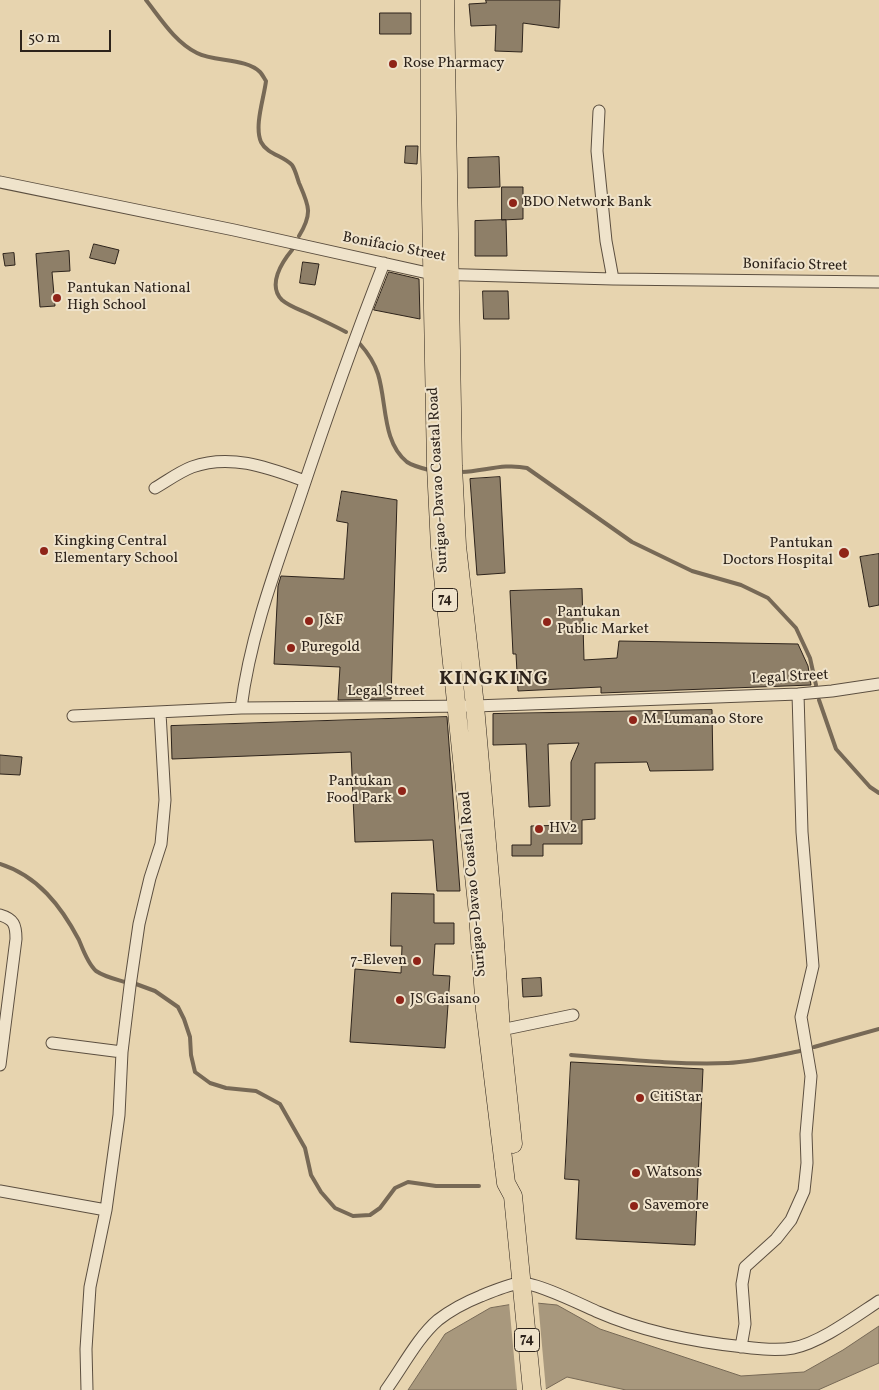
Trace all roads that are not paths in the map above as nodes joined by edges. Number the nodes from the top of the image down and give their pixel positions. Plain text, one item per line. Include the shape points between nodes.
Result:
1 (430, 0) edge
2 (445, 0) edge
3 (599, 111) dead end
4 (438, 151) junction
5 (0, 182) edge
6 (384, 263) junction
7 (441, 274) junction
8 (613, 279) junction
9 (879, 282) edge
10 (445, 466) junction
11 (305, 480) junction
12 (155, 488) dead end
13 (879, 684) edge
14 (798, 694) junction
15 (456, 706) junction
16 (475, 706) junction
17 (241, 708) junction
18 (160, 713) junction
19 (73, 716) dead end
20 (486, 913) junction
21 (0, 915) edge
22 (493, 1010) junction
23 (573, 1015) dead end
24 (501, 1030) junction
25 (52, 1043) dead end
26 (122, 1052) junction
27 (0, 1065) edge
28 (0, 1191) edge
29 (513, 1196) junction
30 (106, 1210) junction
31 (522, 1287) junction
32 (879, 1301) edge
33 (742, 1347) junction
34 (87, 1390) edge
35 (386, 1390) edge
36 (532, 1390) edge

1 - 4 highway, Surigao-Davao Coastal Road / 74
2 - 4 highway, Surigao-Davao Coastal Road / 74
3 - 8 street via 597,151
4 - 7 highway, Surigao-Davao Coastal Road / 74
5 - 6 street, Bonifacio Street
6 - 7 street, Bonifacio Street
6 - 11 street
7 - 8 street, Bonifacio Street
7 - 10 highway, Surigao-Davao Coastal Road / 74
8 - 9 street, Bonifacio Street
10 - 15 highway, Surigao-Davao Coastal Road / 74 via 440,547
10 - 16 highway, Surigao-Davao Coastal Road / 74
11 - 12 street via 266,466 215,462 192,467
11 - 17 street via 253,641
13 - 14 street, Legal Street
14 - 16 street, Legal Street
14 - 33 street via 802,832 813,966 801,1017 811,1076 807,1163 804,1191 791,1220 776,1240 745,1267
15 - 16 street, Legal Street
15 - 17 street, Legal Street
15 - 20 highway, Surigao-Davao Coastal Road / 74
16 - 20 highway, Surigao-Davao Coastal Road / 74
17 - 18 street, Legal Street
18 - 19 street, Legal Street
18 - 26 street via 165,800 161,844 139,924
20 - 22 highway, Surigao-Davao Coastal Road / 74
21 - 27 street via 14,922 16,939
22 - 24 highway, Surigao-Davao Coastal Road / 74
22 - 29 highway, Surigao-Davao Coastal Road / 74 via 506,1183
23 - 24 street
24 - 29 highway, Surigao-Davao Coastal Road / 74 via 518,1182
25 - 26 street
26 - 30 street via 119,1114
28 - 30 street
29 - 31 highway, Surigao-Davao Coastal Road / 74
30 - 34 street via 90,1287
31 - 33 street via 538,1286 645,1329
31 - 35 street via 498,1290 468,1301 438,1321
31 - 36 highway, Surigao-Davao Coastal Road / 74
32 - 33 street via 833,1331 795,1348

